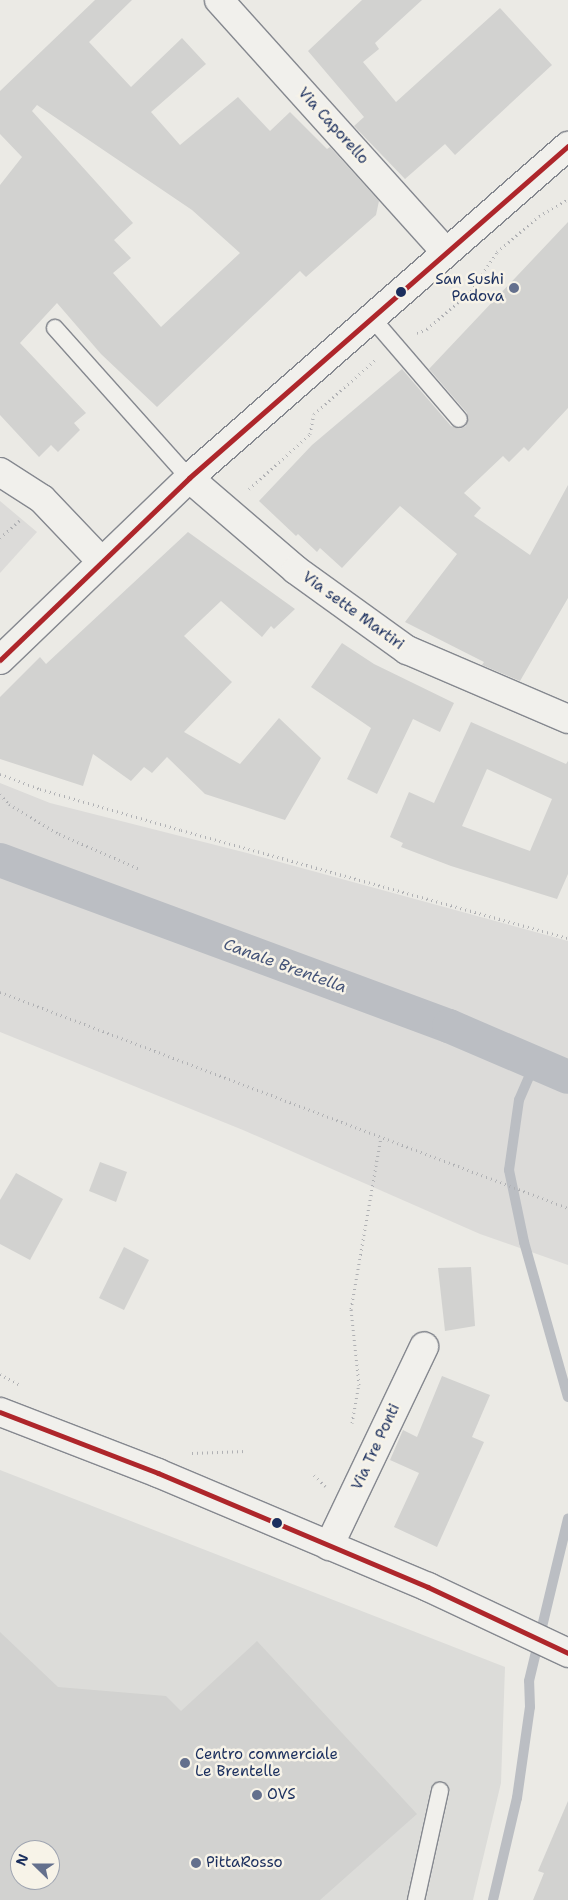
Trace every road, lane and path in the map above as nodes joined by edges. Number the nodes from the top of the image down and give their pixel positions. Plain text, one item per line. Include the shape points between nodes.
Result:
1 (219, 0) edge
2 (564, 157) edge
3 (446, 252) junction
4 (372, 318) junction
5 (55, 328) dead end
6 (459, 419) dead end
7 (0, 472) edge
8 (189, 478) junction
9 (101, 560) junction
10 (0, 660) edge
11 (568, 719) edge
12 (0, 774) edge
13 (0, 794) edge
14 (138, 868) dead end
15 (568, 938) edge
16 (0, 992) edge
17 (381, 1137) junction
18 (568, 1208) edge
19 (424, 1347) dead end
20 (0, 1412) edge
21 (351, 1431) dead end
22 (329, 1546) junction
23 (565, 1652) edge
24 (440, 1791) dead end
25 (416, 1900) edge

1 - 3 main road, Via Caporello
2 - 3 main road
3 - 4 main road
4 - 6 lane
4 - 8 main road
5 - 8 lane
7 - 9 main road via 42,499
8 - 9 main road
8 - 11 main road, Via sette Martiri via 296,570 407,650
9 - 10 main road
12 - 15 path via 40,789 181,830
13 - 14 path via 9,804 60,834
16 - 17 path
17 - 18 path
17 - 21 path via 351,1309 359,1385
19 - 22 main road, Via Tre Ponti
20 - 22 main road via 158,1473
22 - 23 main road via 473,1606
24 - 25 lane

